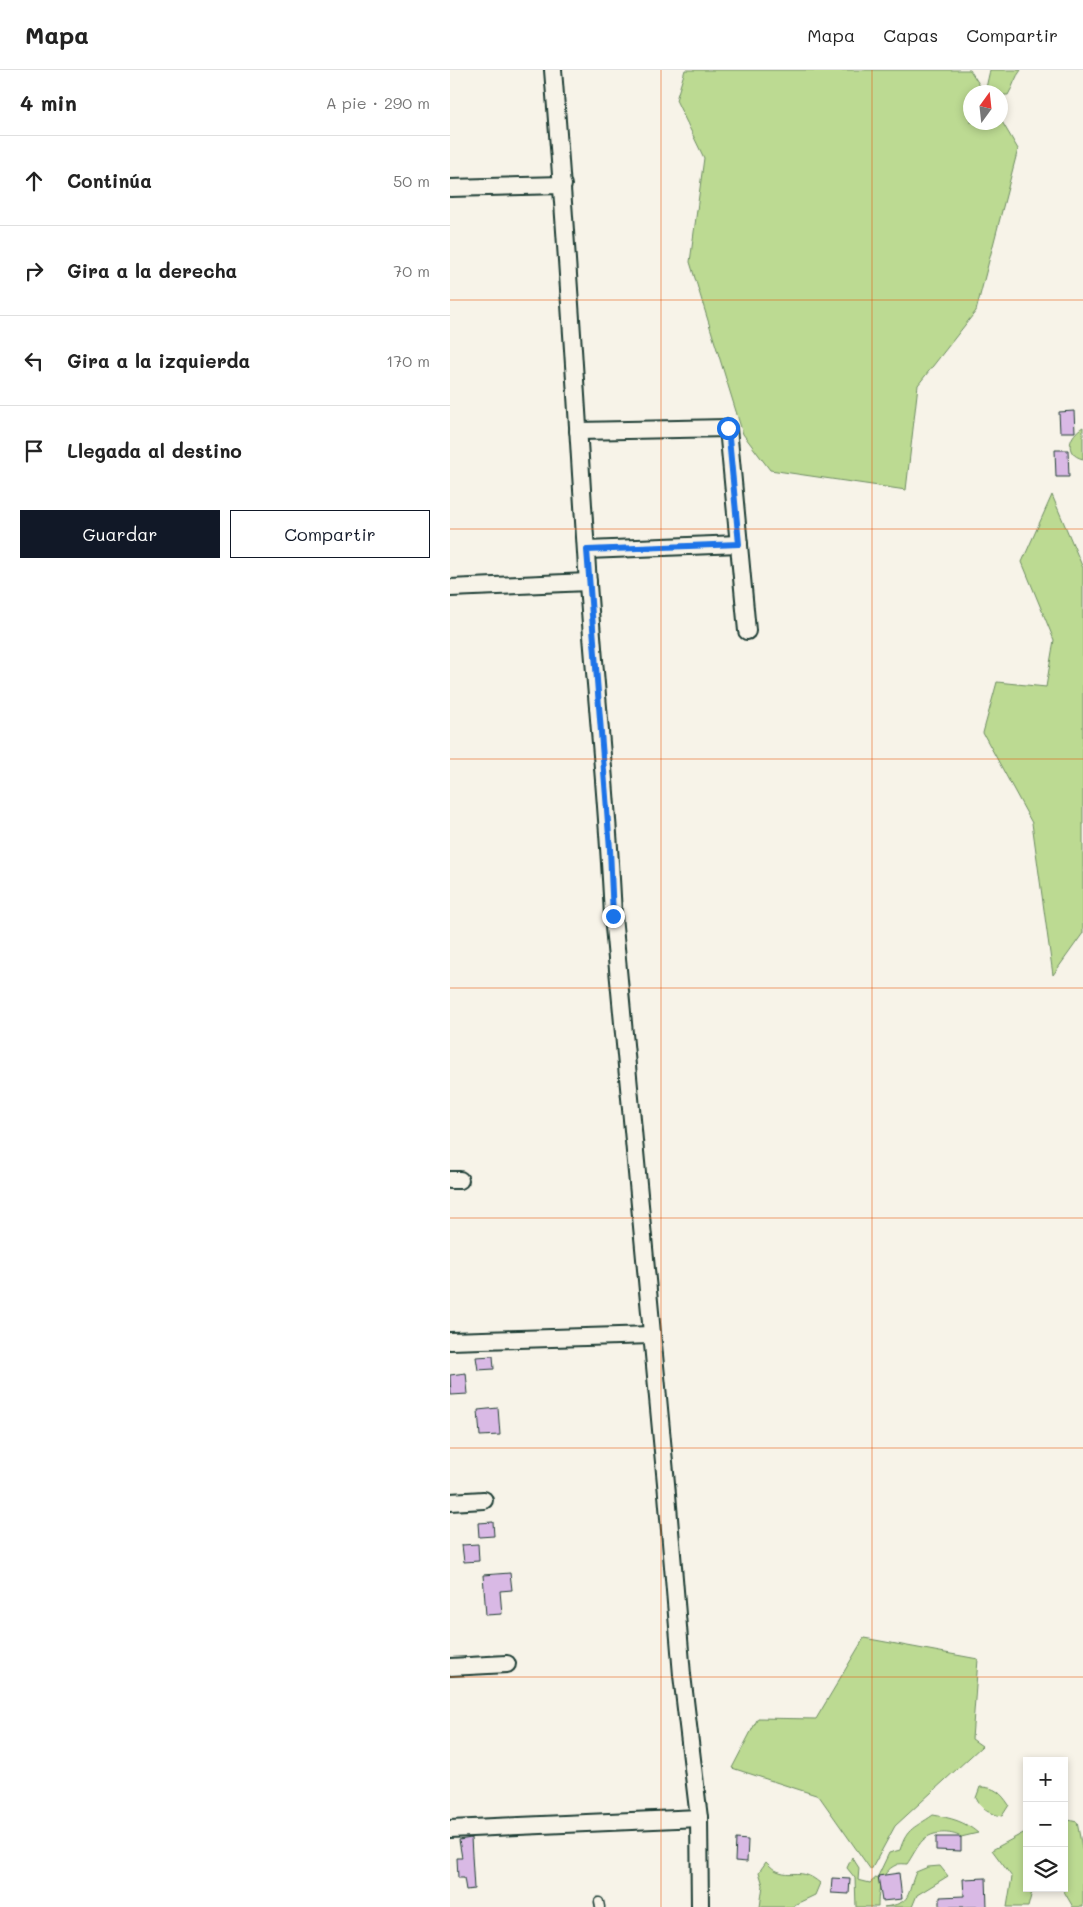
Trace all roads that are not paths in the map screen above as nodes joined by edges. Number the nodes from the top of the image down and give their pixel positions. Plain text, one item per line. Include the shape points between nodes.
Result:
1 (553, 70) edge
2 (562, 185) junction
3 (450, 188) edge
4 (578, 431) junction
5 (739, 544) junction
6 (587, 550) junction
7 (588, 582) junction
8 (450, 588) edge
9 (747, 631) dead end
10 (652, 1335) junction
11 (450, 1341) edge
12 (484, 1500) dead end
13 (450, 1502) edge
14 (507, 1664) dead end
15 (450, 1667) edge
16 (699, 1818) junction
17 (450, 1829) edge
18 (700, 1907) edge

1 - 2 street
2 - 3 street
2 - 4 street
4 - 5 street via 728,428
4 - 6 street
5 - 6 street
5 - 9 street
6 - 7 street
7 - 8 street
7 - 10 street via 613,916
10 - 11 street
10 - 16 street via 682,1675
12 - 13 street
14 - 15 street
16 - 17 street
16 - 18 street

